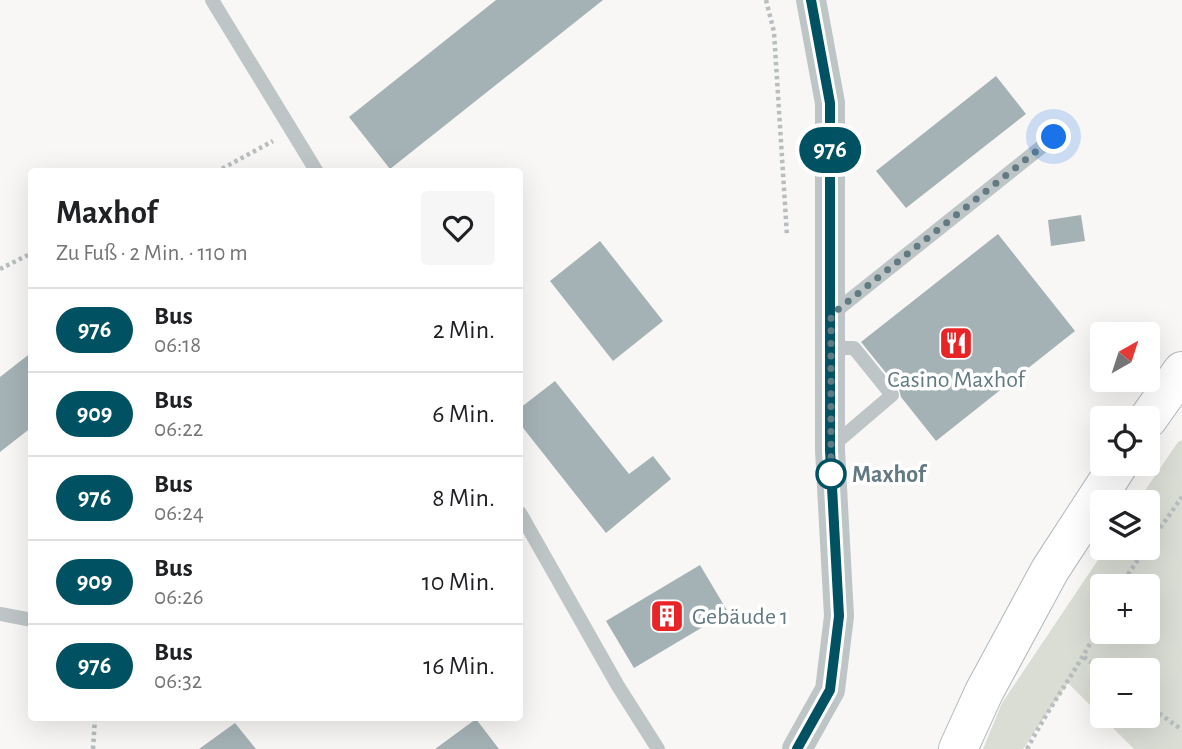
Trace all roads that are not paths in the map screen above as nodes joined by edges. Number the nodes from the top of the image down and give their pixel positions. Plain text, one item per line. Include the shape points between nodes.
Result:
1 (212, 0) edge
2 (811, 0) edge
3 (1054, 137) dead end
4 (315, 168) edge
5 (831, 315) junction
6 (831, 348) junction
7 (1182, 371) edge
8 (1157, 406) edge
9 (830, 448) junction
10 (1111, 476) edge
11 (523, 518) edge
12 (0, 614) edge
13 (28, 619) edge
14 (658, 749) edge
15 (797, 749) edge
16 (958, 749) edge

1 - 4 lane
2 - 5 street via 830,103
3 - 5 lane
5 - 6 street
6 - 9 street
6 - 9 lane via 854,348 892,395
7 - 8 main road
9 - 15 street via 839,616 830,690
10 - 16 main road via 1050,570
11 - 14 lane
12 - 13 lane

